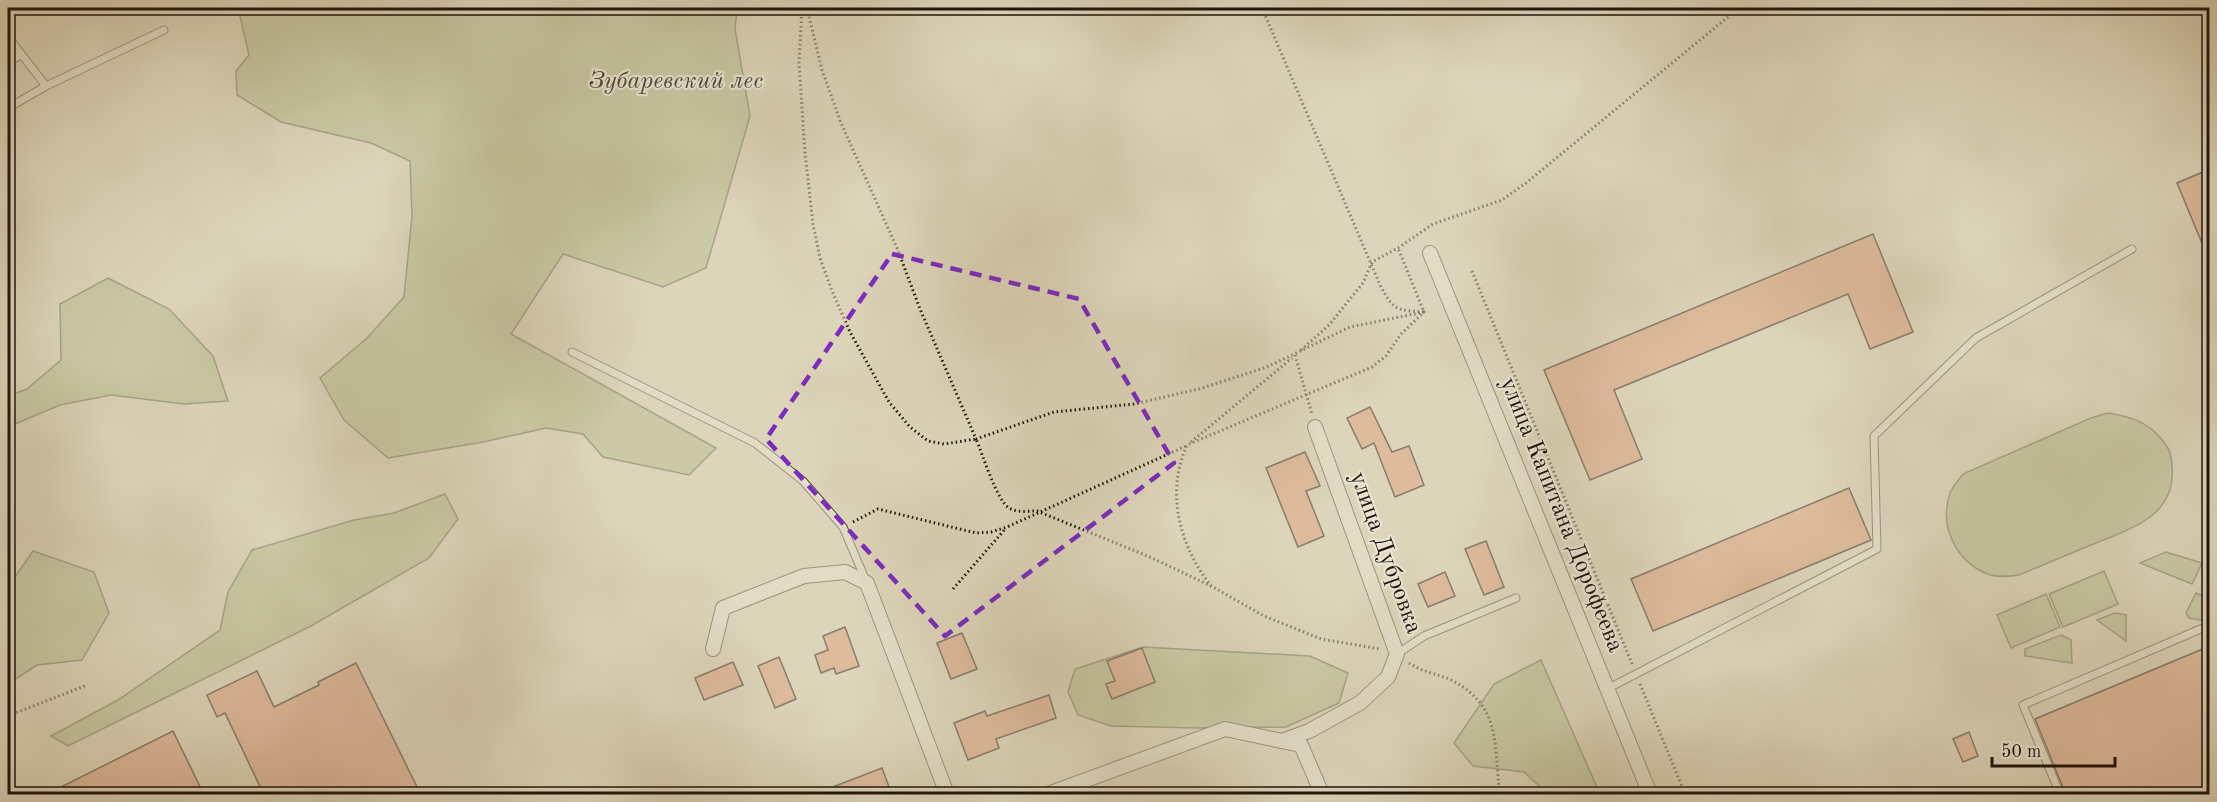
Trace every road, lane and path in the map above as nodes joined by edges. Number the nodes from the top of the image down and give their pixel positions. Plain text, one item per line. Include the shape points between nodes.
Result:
1 (802, 8) edge
2 (807, 8) edge
3 (1262, 8) edge
4 (1739, 8) edge
5 (164, 30) dead end
6 (8, 38) edge
7 (21, 55) junction
8 (8, 62) edge
9 (46, 86) junction
10 (8, 108) edge
11 (1398, 248) junction
12 (2132, 249) dead end
13 (1430, 253) dead end
14 (1372, 262) junction
15 (1472, 271) dead end
16 (1424, 312) junction
17 (572, 352) dead end
18 (1295, 356) junction
19 (1306, 396) junction
20 (1315, 427) joint
21 (976, 439) junction
22 (1187, 446) junction
23 (1037, 511) junction
24 (843, 527) junction
25 (1007, 527) junction
26 (867, 583) junction
27 (1211, 586) junction
28 (953, 589) dead end
29 (1516, 598) dead end
30 (2210, 625) edge
31 (713, 649) dead end
32 (1397, 654) junction
33 (1635, 673) junction
34 (87, 685) dead end
35 (1607, 689) junction
36 (8, 716) edge
37 (1282, 741) junction
38 (948, 795) edge
39 (1047, 795) edge
40 (1322, 795) edge
41 (1500, 795) edge
42 (1650, 795) edge
43 (1685, 795) edge
44 (2060, 795) edge

1 - 21 path via 799,63 805,153 813,224 832,291 889,402 910,427 928,441 945,444
2 - 21 path via 822,70 841,123
3 - 14 path
4 - 11 path via 1502,200 1433,224
5 - 9 lane
6 - 7 lane
7 - 8 lane
7 - 9 lane
9 - 10 lane
11 - 14 path
11 - 16 path
12 - 33 lane via 1976,338 1874,436 1876,549
13 - 35 street, улица Капитана Дорофеева
14 - 16 path via 1388,300 1398,310
14 - 18 path via 1363,284 1329,325
15 - 33 path
16 - 18 path via 1350,327
16 - 19 path via 1372,367
17 - 24 lane via 755,443 803,481
18 - 19 path
18 - 21 path via 1199,389 1134,404 1054,412
18 - 22 path
19 - 20 path
19 - 22 path
20 - 32 street, улица Дубровка
21 - 23 path via 1008,507
22 - 23 path
22 - 27 path via 1180,461 1178,513 1188,551
23 - 25 path
23 - 27 path
24 - 25 path via 878,509 976,533
24 - 26 lane
25 - 28 path
26 - 31 street via 845,573 804,576 723,609
26 - 38 street
27 - 32 path via 1264,616 1321,639
29 - 32 lane via 1424,636
30 - 44 lane via 2023,705
32 - 37 street, улица Дубровка via 1388,677 1360,703
32 - 41 path via 1414,667 1452,680 1478,697 1493,728
33 - 35 lane
33 - 43 path
34 - 36 path
35 - 42 street, улица Капитана Дорофеева
37 - 39 street via 1225,729
37 - 40 street via 1301,745

